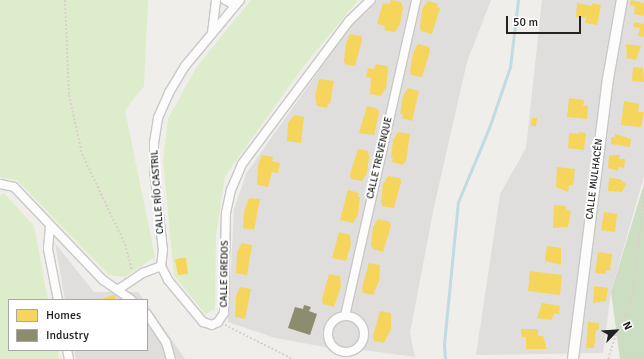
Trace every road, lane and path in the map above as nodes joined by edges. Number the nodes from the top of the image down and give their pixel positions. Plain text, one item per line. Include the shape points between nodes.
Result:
1 (65, 0) edge
2 (216, 0) edge
3 (225, 0) edge
4 (371, 0) edge
5 (416, 0) edge
6 (622, 0) edge
7 (240, 1) edge
8 (212, 33) junction
9 (0, 184) edge
10 (644, 197) edge
11 (50, 226) junction
12 (161, 266) junction
13 (135, 279) junction
14 (118, 289) junction
15 (58, 299) edge
16 (131, 299) edge
17 (148, 315) edge
18 (344, 316) junction
19 (218, 322) junction
20 (171, 359) edge
21 (293, 359) edge
22 (574, 359) edge
23 (608, 359) edge

1 - 13 path via 70,95 82,154 125,244
2 - 8 street
3 - 7 street via 231,4
4 - 19 street, CALLE GREDOS via 349,21 242,164 231,190 226,213 224,313
5 - 18 street, CALLE TREVENQUE
6 - 22 street, CALLE MULHACÉN via 608,79
7 - 8 street, CALLE RÍO CASTRIL
8 - 12 street, CALLE RÍO CASTRIL via 185,66 158,118 154,142 154,170 162,250
9 - 11 street via 14,187
10 - 23 path via 631,302 620,323
11 - 14 street via 103,280
11 - 15 street via 48,249
12 - 13 street
12 - 19 street, CALLE GREDOS via 168,280 203,322 212,325
13 - 14 street
14 - 16 street
17 - 20 street via 166,342
18 - 18 street via 333,321 328,332 331,344 346,352 357,349 364,334 356,319
19 - 21 path

